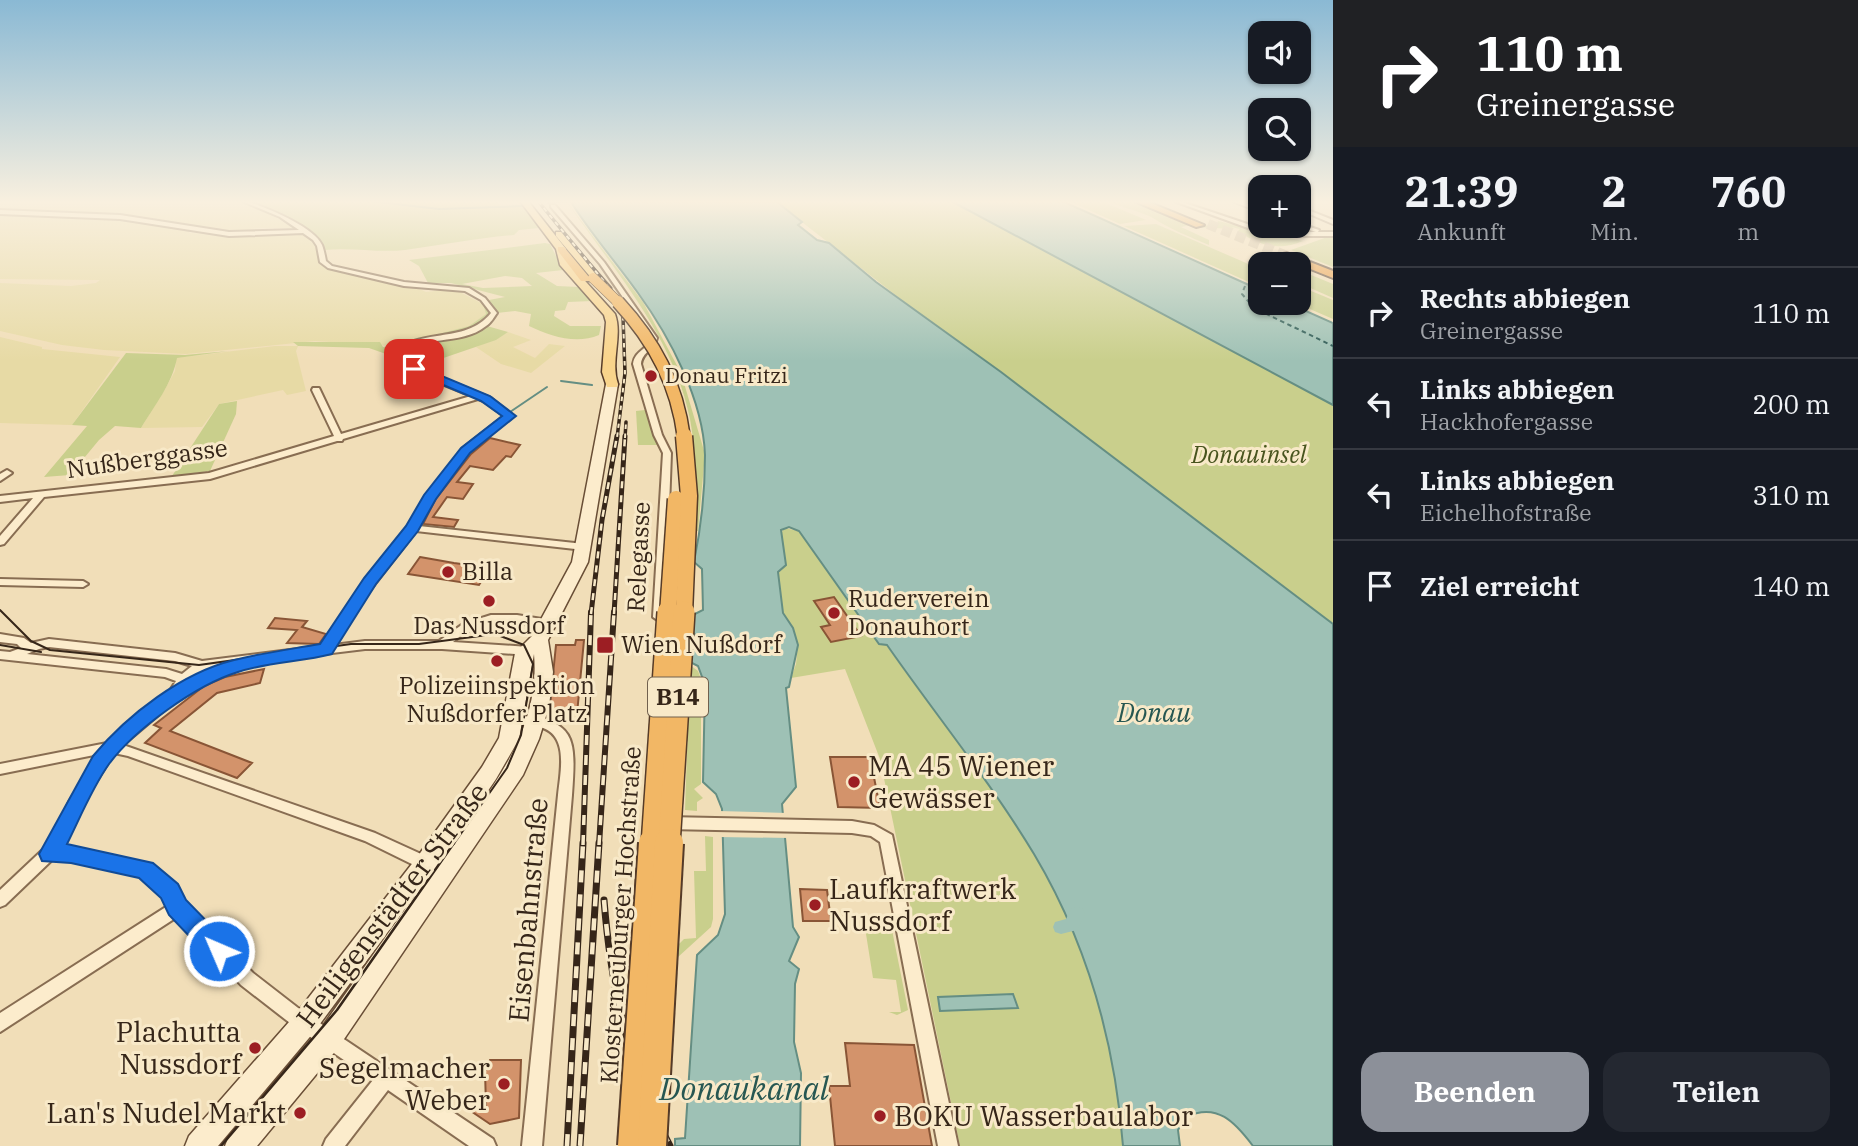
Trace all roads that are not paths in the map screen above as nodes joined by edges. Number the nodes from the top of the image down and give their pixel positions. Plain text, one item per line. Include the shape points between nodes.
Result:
1 (321, 254) edge
2 (578, 254) edge
3 (596, 254) edge
4 (566, 256) junction
5 (1311, 268) edge
6 (1311, 270) edge
7 (1333, 275) edge
8 (1333, 280) edge
9 (612, 384) junction
10 (316, 390) dead end
11 (478, 396) junction
12 (339, 439) junction
13 (41, 495) junction
14 (0, 499) edge
15 (413, 528) junction
16 (0, 542) edge
17 (584, 547) junction
18 (0, 582) edge
19 (83, 584) dead end
20 (0, 638) edge
21 (539, 641) junction
22 (442, 645) junction
23 (29, 648) junction
24 (326, 649) junction
25 (6, 656) edge
26 (262, 658) junction
27 (202, 665) junction
28 (201, 679) junction
29 (184, 680) junction
30 (171, 698) junction
31 (513, 720) junction
32 (536, 720) junction
33 (111, 747) junction
34 (0, 769) edge
35 (658, 828) junction
36 (50, 854) junction
37 (436, 867) junction
38 (0, 900) edge
39 (178, 908) junction
40 (0, 1023) edge
41 (305, 1023) junction
42 (329, 1039) junction
43 (386, 1078) junction
44 (199, 1146) edge
45 (239, 1146) edge
46 (333, 1146) edge
47 (486, 1146) edge
48 (532, 1146) edge
49 (620, 1146) edge
50 (632, 1146) edge
51 (652, 1146) edge
52 (948, 1146) edge

1 - 11 street via 330,267 404,284 467,289 488,303 493,315 481,326 407,346 392,357
2 - 9 main road via 612,295 617,310 620,344
3 - 35 street, Relegasse via 654,341 638,356 637,364 667,453 649,759 652,813
4 - 9 main road via 563,263 612,322 608,372
4 - 50 highway, Klosterneuburger Hochstraße / B14, bridge via 639,333 650,353 669,402 676,458 670,612
4 - 51 highway, Klosterneuburger Hochstraße / B14, bridge via 636,320 659,352 674,389 687,450 682,626
5 - 7 highway
6 - 8 highway
9 - 17 main road, Heiligenstädter Straße
10 - 12 street
11 - 12 street, Nußberggasse
11 - 15 street via 504,408 509,416 466,450 429,498
12 - 13 street, Nußberggasse via 209,476
13 - 14 street, Nußberggasse
13 - 16 street
15 - 17 street
15 - 24 street
17 - 21 main road, Heiligenstädter Straße via 568,589
18 - 19 street
20 - 23 street via 20,641
21 - 22 street
21 - 22 street via 513,619 464,625
21 - 31 main road, Heiligenstädter Straße via 521,664
21 - 32 main road, Heiligenstädter Straße via 544,664
22 - 24 street
23 - 25 street
23 - 27 street via 55,644 175,657
24 - 26 street
25 - 29 street via 166,673
26 - 27 street
26 - 28 street
27 - 28 street
27 - 29 street
28 - 29 street
28 - 30 street
29 - 30 street
30 - 33 street
31 - 32 street
31 - 37 main road, Heiligenstädter Straße via 509,739
32 - 37 main road, Heiligenstädter Straße via 516,769
32 - 48 street, Eisenbahnstraße via 561,730 568,756
33 - 34 street
33 - 36 street
33 - 37 street via 295,809
35 - 49 street via 643,865 638,935 666,1017 665,1055
35 - 52 street via 668,822 852,827 887,839
36 - 38 street
36 - 39 street via 145,870 170,891
37 - 41 main road, Heiligenstädter Straße
37 - 42 main road, Heiligenstädter Straße
39 - 40 street
39 - 41 street via 247,979
41 - 42 street
41 - 44 main road, Heiligenstädter Straße
42 - 43 street
42 - 45 main road, Heiligenstädter Straße
43 - 46 street
43 - 47 street

